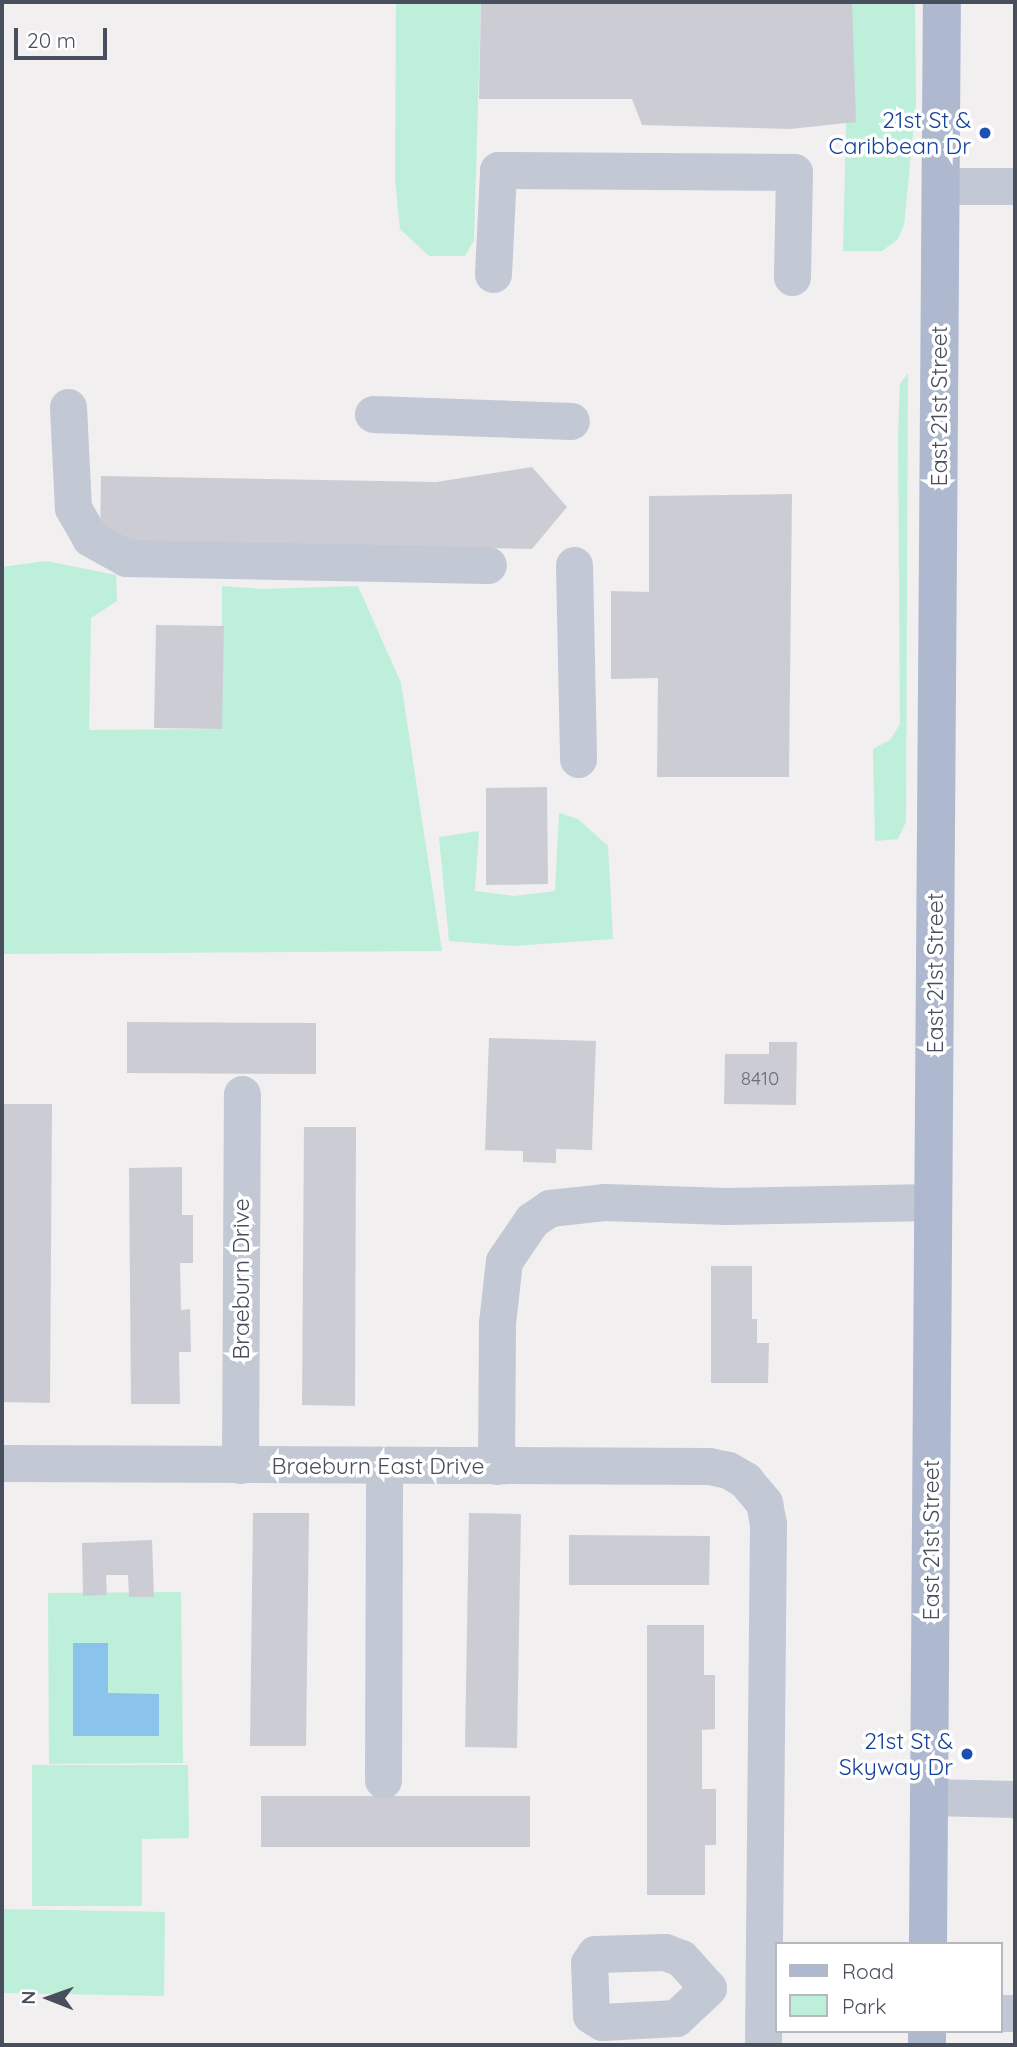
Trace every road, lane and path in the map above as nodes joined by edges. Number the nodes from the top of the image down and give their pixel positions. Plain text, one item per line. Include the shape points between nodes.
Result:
1 (942, 2) edge
2 (941, 186) junction
3 (1015, 186) edge
4 (493, 274) dead end
5 (792, 277) dead end
6 (68, 407) dead end
7 (373, 414) dead end
8 (571, 421) dead end
9 (488, 565) dead end
10 (574, 565) dead end
11 (578, 759) dead end
12 (243, 1094) dead end
13 (933, 1202) junction
14 (2, 1463) edge
15 (240, 1465) junction
16 (384, 1465) junction
17 (496, 1466) junction
18 (383, 1780) dead end
19 (929, 1797) junction
20 (1015, 1799) edge
21 (928, 1942) edge
22 (770, 1945) edge
23 (763, 1987) junction
24 (708, 1988) dead end
25 (768, 2035) edge

1 - 2 main road, East 21st Street
2 - 3 street
2 - 13 main road, East 21st Street
4 - 5 street via 498,170 794,172
6 - 9 street via 74,508 90,538 127,558
7 - 8 street
10 - 11 street
12 - 15 street, Braeburn Drive
13 - 17 street via 726,1206 604,1202 550,1208 518,1238 504,1261 499,1285
13 - 19 main road, East 21st Street
14 - 15 street, Braeburn East Drive
15 - 16 street, Braeburn East Drive
16 - 17 street, Braeburn East Drive
16 - 18 street
17 - 22 street, Braeburn East Drive via 709,1466 727,1469 750,1485 764,1503 768,1524
19 - 20 street
19 - 21 main road, East 21st Street
22 - 23 street
23 - 24 street
23 - 25 street

